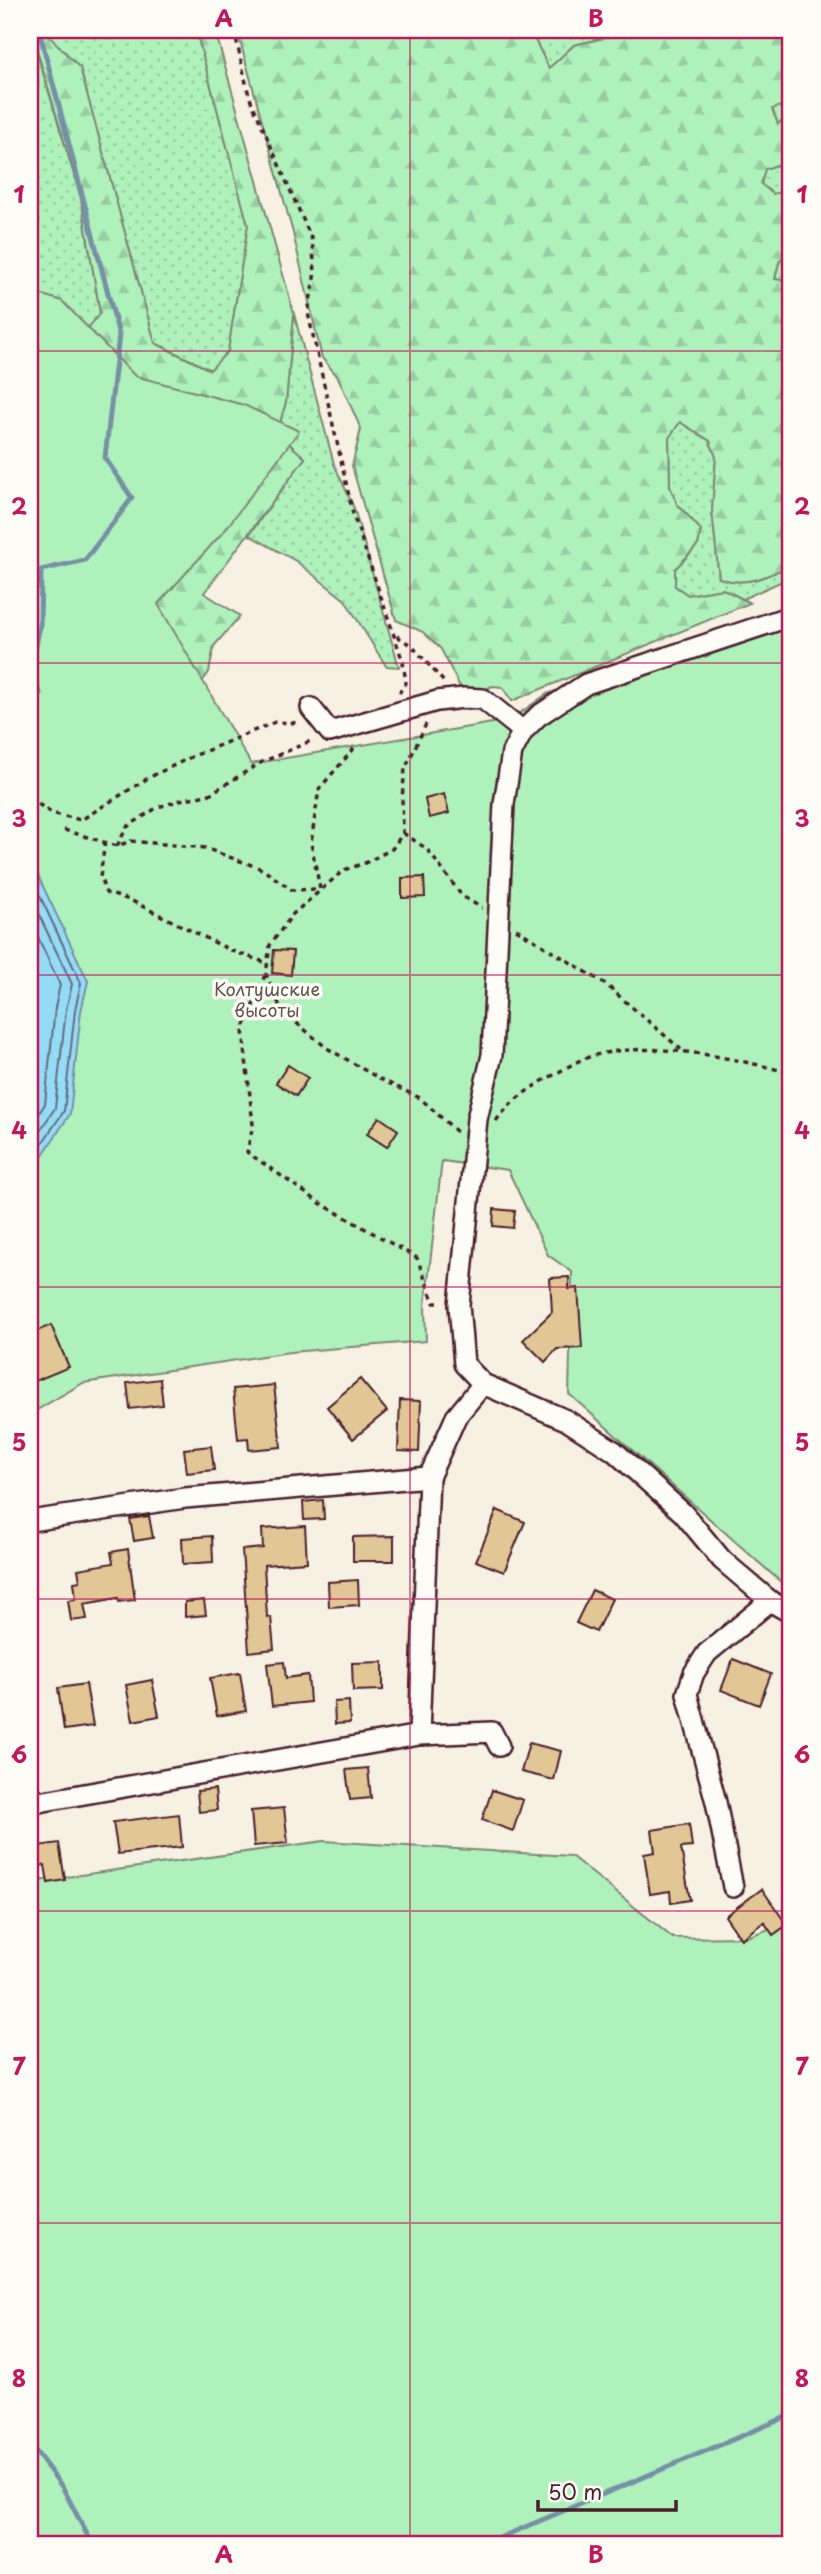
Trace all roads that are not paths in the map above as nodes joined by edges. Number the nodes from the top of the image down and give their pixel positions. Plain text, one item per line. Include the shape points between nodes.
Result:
1 (784, 619) edge
2 (321, 721) road end
3 (523, 731) junction
4 (483, 1384) junction
5 (429, 1476) junction
6 (30, 1521) edge
7 (770, 1601) junction
8 (791, 1613) edge
9 (419, 1734) junction
10 (499, 1746) dead end
11 (30, 1794) edge
12 (733, 1888) dead end

1 - 3 street via 586,684
2 - 3 street via 378,720 457,699 483,699
3 - 4 street via 512,752 504,804 492,1055 477,1119 460,1306 464,1364
4 - 5 street via 456,1417
4 - 7 street via 566,1420 614,1451 683,1513 722,1560
5 - 6 street via 185,1498
5 - 9 street
7 - 8 street
7 - 12 street via 707,1653 687,1694
9 - 10 street via 492,1732
9 - 11 street via 40,1802

